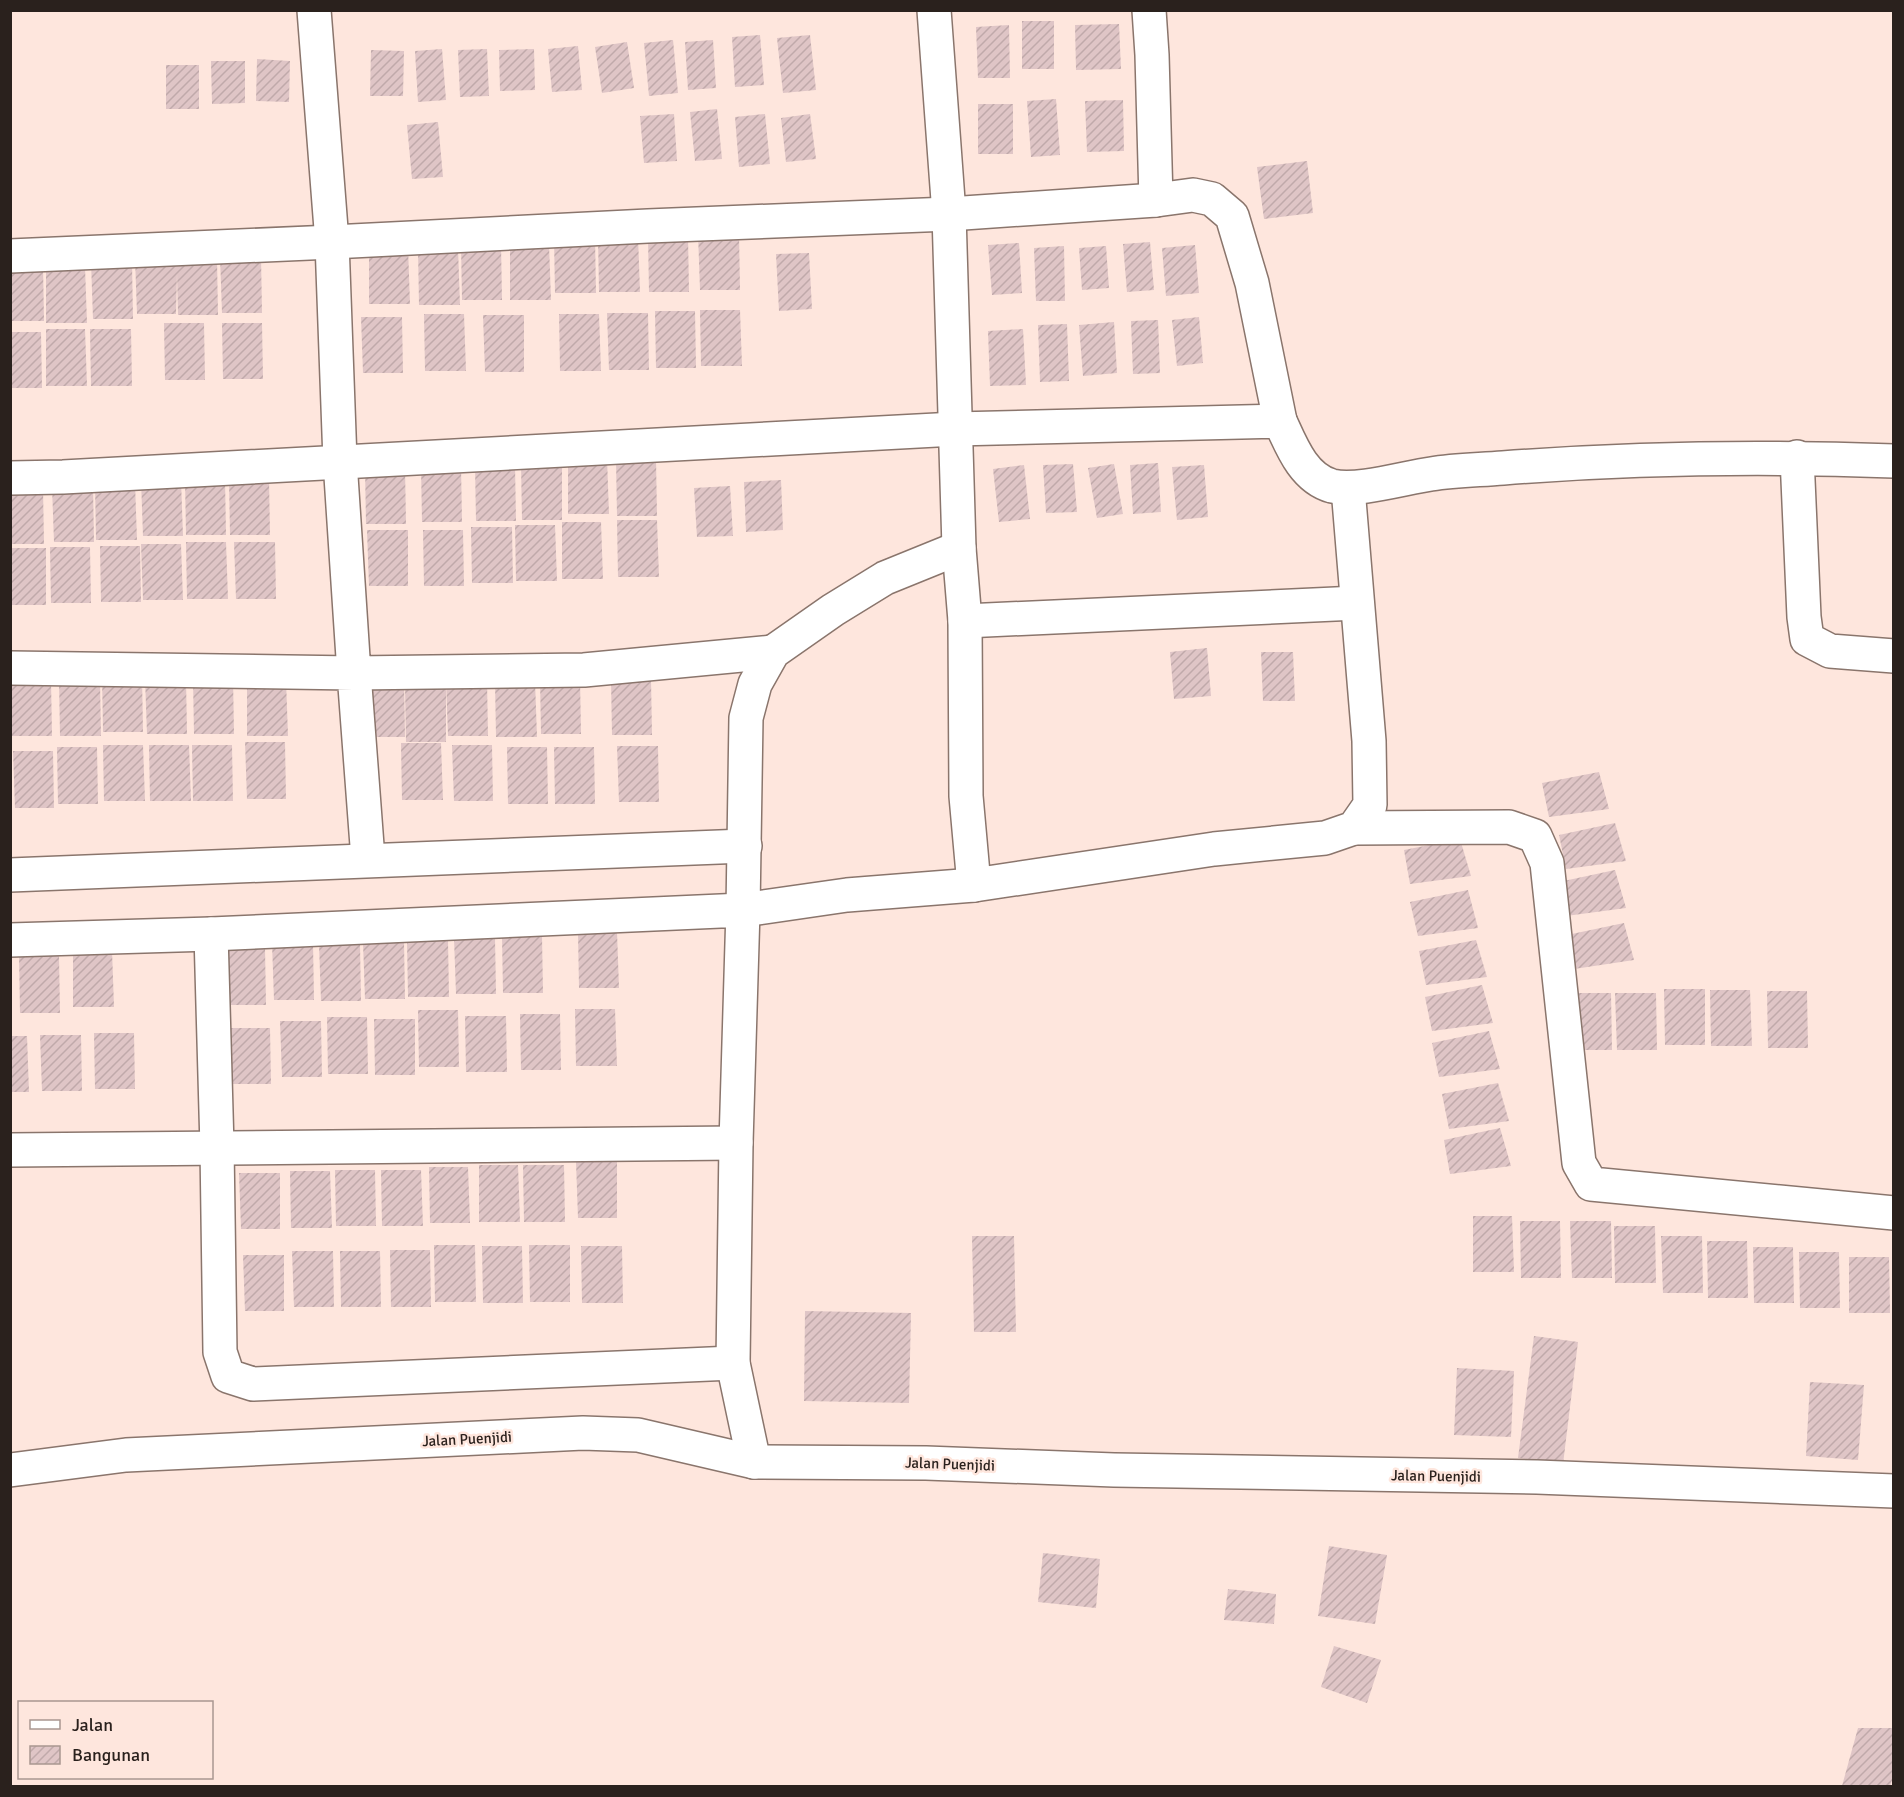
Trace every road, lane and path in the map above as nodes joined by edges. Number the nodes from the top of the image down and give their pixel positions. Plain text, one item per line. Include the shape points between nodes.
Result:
1 (314, 10) edge
2 (934, 10) edge
3 (1149, 10) edge
4 (1156, 200) junction
5 (949, 214) junction
6 (332, 242) junction
7 (10, 256) edge
8 (1280, 421) junction
9 (955, 429) junction
10 (1797, 457) junction
11 (340, 461) junction
12 (1893, 461) edge
13 (10, 478) edge
14 (1348, 488) junction
15 (959, 548) junction
16 (1357, 603) junction
17 (965, 621) junction
18 (773, 652) junction
19 (1893, 656) edge
20 (10, 668) edge
21 (354, 673) junction
22 (1354, 828) junction
23 (745, 846) junction
24 (368, 859) junction
25 (10, 875) edge
26 (974, 885) junction
27 (743, 910) junction
28 (211, 934) junction
29 (10, 940) edge
30 (736, 1143) junction
31 (217, 1147) junction
32 (10, 1150) edge
33 (1893, 1213) edge
34 (733, 1363) junction
35 (754, 1462) junction
36 (10, 1470) edge
37 (1893, 1491) edge

1 - 6 street
2 - 5 street
3 - 4 street
4 - 5 street
4 - 8 street via 1193,195 1212,200 1232,216 1252,283
5 - 6 street
5 - 9 street
6 - 7 street
6 - 11 street
8 - 9 street
8 - 14 street via 1295,455 1313,476 1330,486
9 - 11 street
9 - 15 street
10 - 12 street
10 - 14 street via 1554,464 1434,473
10 - 19 street via 1807,639 1830,651
11 - 13 street
11 - 21 street
14 - 16 street
15 - 17 street
15 - 18 street via 885,578
16 - 17 street
16 - 22 street via 1369,741 1370,805
17 - 26 street via 966,796
18 - 21 street via 584,670
18 - 23 street via 755,684 746,718
20 - 21 street
21 - 24 street
22 - 26 street via 1325,838 1214,849
22 - 33 street via 1509,827 1534,836 1547,863 1579,1163 1591,1184
23 - 24 street
23 - 27 street
24 - 25 street
26 - 27 street
27 - 28 street
27 - 30 street
28 - 29 street
28 - 31 street
30 - 31 street
30 - 34 street
31 - 32 street
31 - 34 street via 220,1352 228,1376 253,1384
34 - 35 street
35 - 36 street, Jalan Puenjidi via 638,1435 583,1433 126,1455
35 - 37 street, Jalan Puenjidi via 1537,1477

